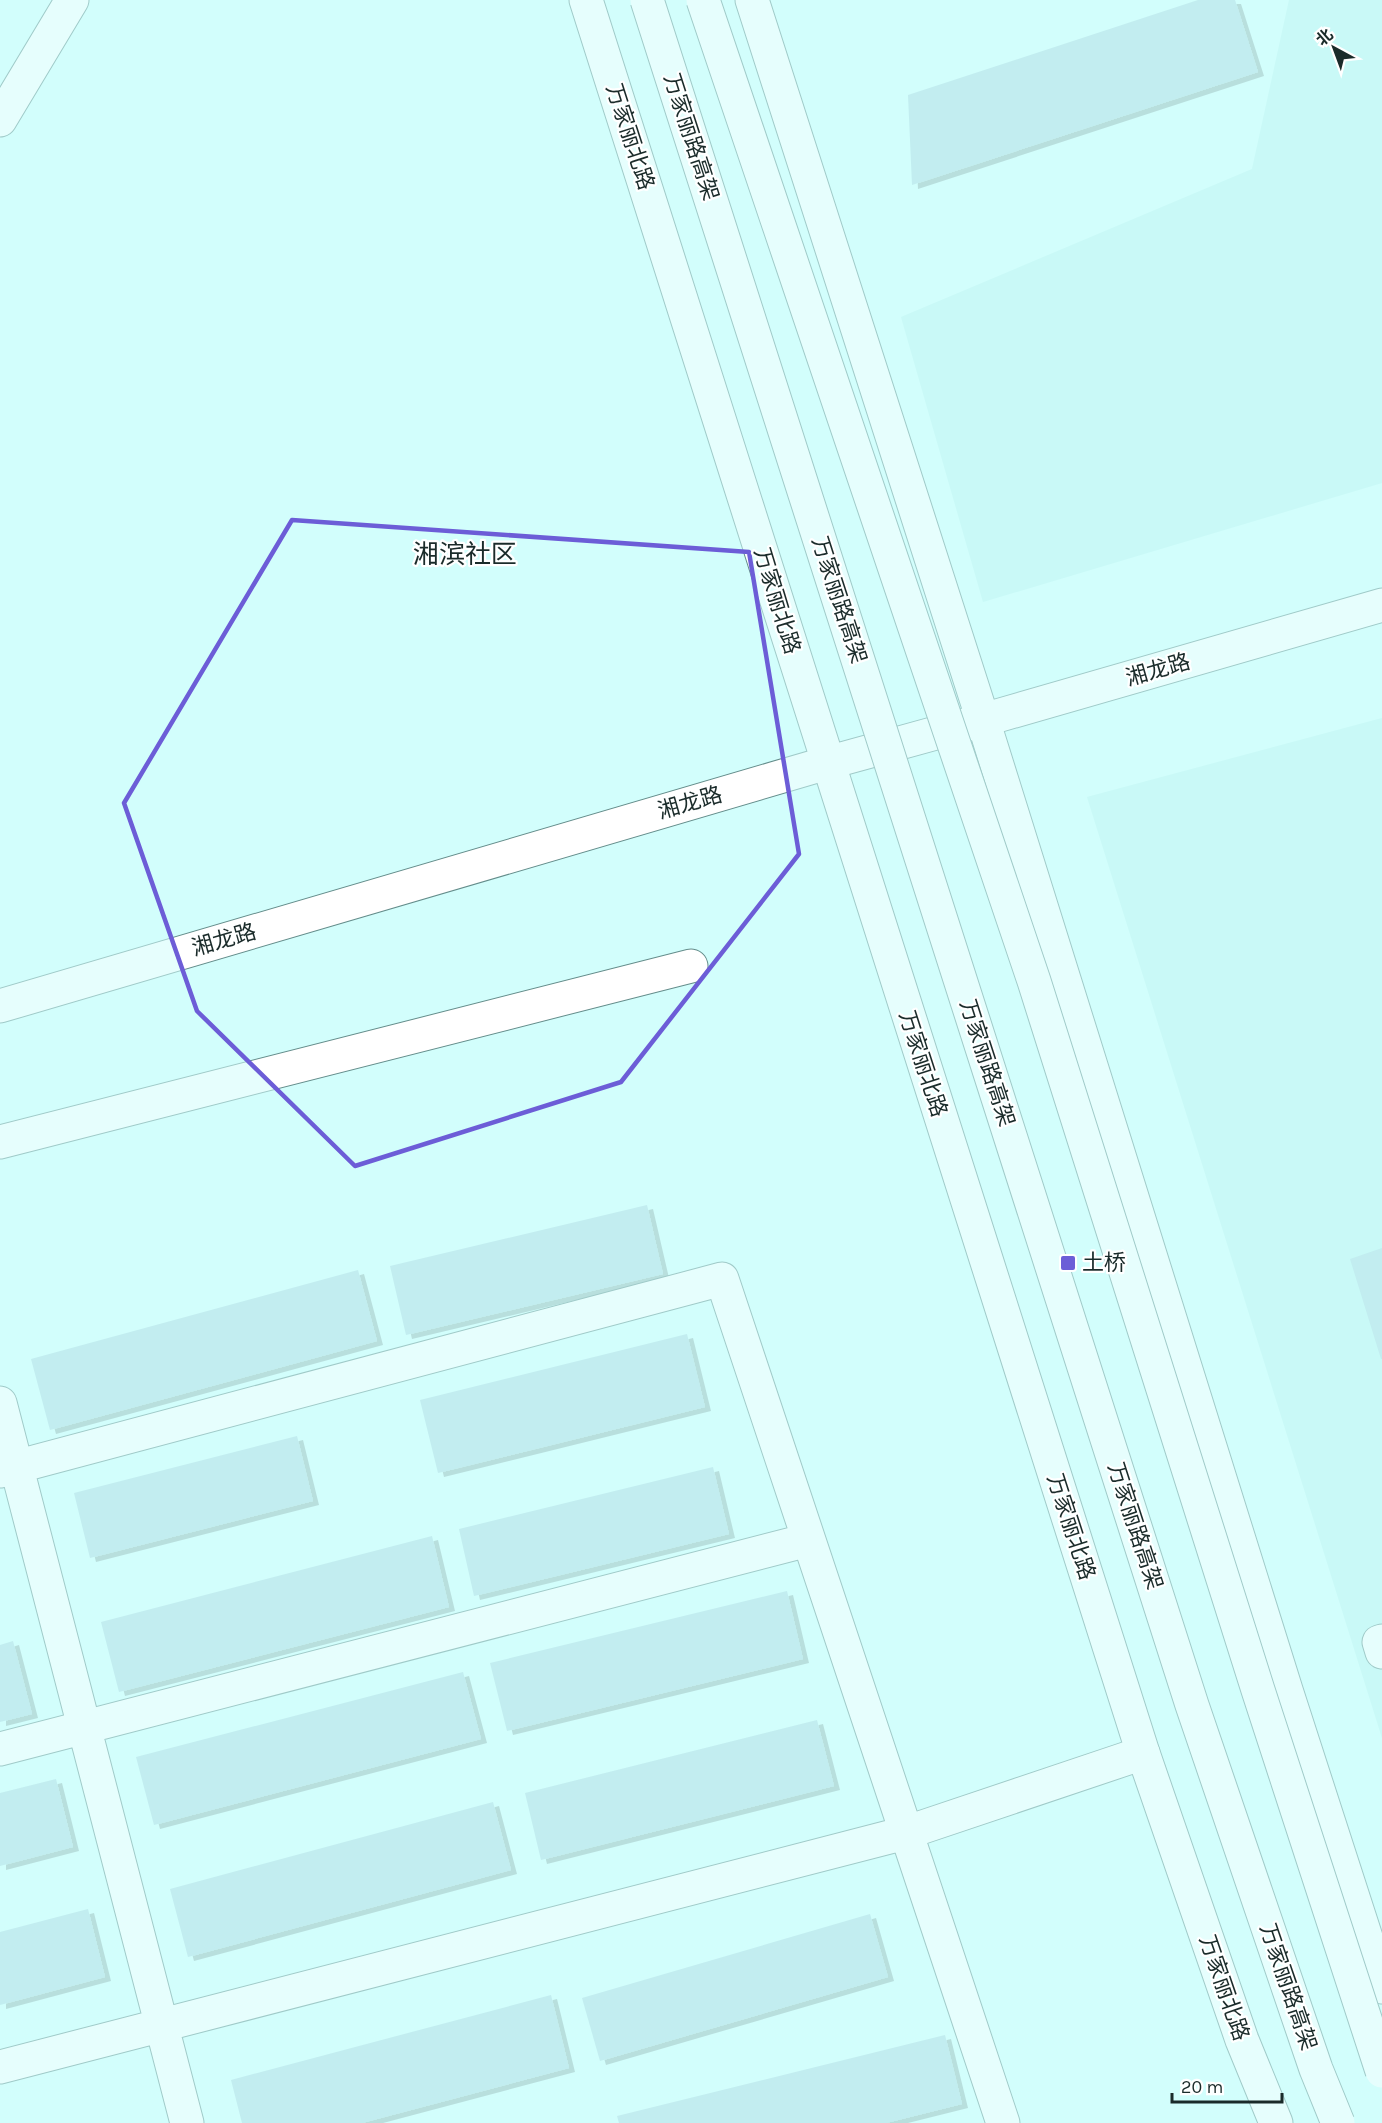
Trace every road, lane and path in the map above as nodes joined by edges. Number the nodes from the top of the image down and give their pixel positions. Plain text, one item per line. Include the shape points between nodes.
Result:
1 (72, 0) edge
2 (586, 0) edge
3 (647, 0) edge
4 (703, 0) edge
5 (719, 0) edge
6 (752, 0) edge
7 (0, 120) edge
8 (783, 235) junction
9 (1382, 605) edge
10 (983, 720) junction
11 (827, 763) junction
12 (691, 966) dead end
13 (0, 1006) edge
14 (0, 1142) edge
15 (0, 1403) edge
16 (8, 1469) edge
17 (808, 1540) junction
18 (1382, 1641) edge
19 (1382, 1652) edge
20 (84, 1728) junction
21 (0, 1749) edge
22 (1143, 1753) junction
23 (905, 1833) junction
24 (1382, 1987) edge
25 (161, 2025) junction
26 (0, 2067) edge
27 (1382, 2071) edge
28 (187, 2123) edge
29 (1003, 2123) edge
30 (1276, 2123) edge
31 (1338, 2123) edge

1 - 7 main road
2 - 11 main road, 万家丽北路
3 - 31 main road, 万家丽路高架, bridge via 1192,1705
4 - 8 main road, bridge
5 - 8 main road, bridge
6 - 10 main road
8 - 27 main road, bridge via 1034,981
9 - 10 main road, 湘龙路
10 - 11 main road, 湘龙路
10 - 24 main road
11 - 13 main road, 湘龙路
11 - 22 main road, 万家丽北路
12 - 14 main road
15 - 16 main road
16 - 17 main road via 722,1280
16 - 20 main road
17 - 20 main road
17 - 23 main road
18 - 19 main road
20 - 21 main road
20 - 25 main road
22 - 23 main road
22 - 30 main road, 万家丽北路 via 1242,2040
23 - 25 main road
23 - 29 main road
25 - 26 main road
25 - 28 main road

